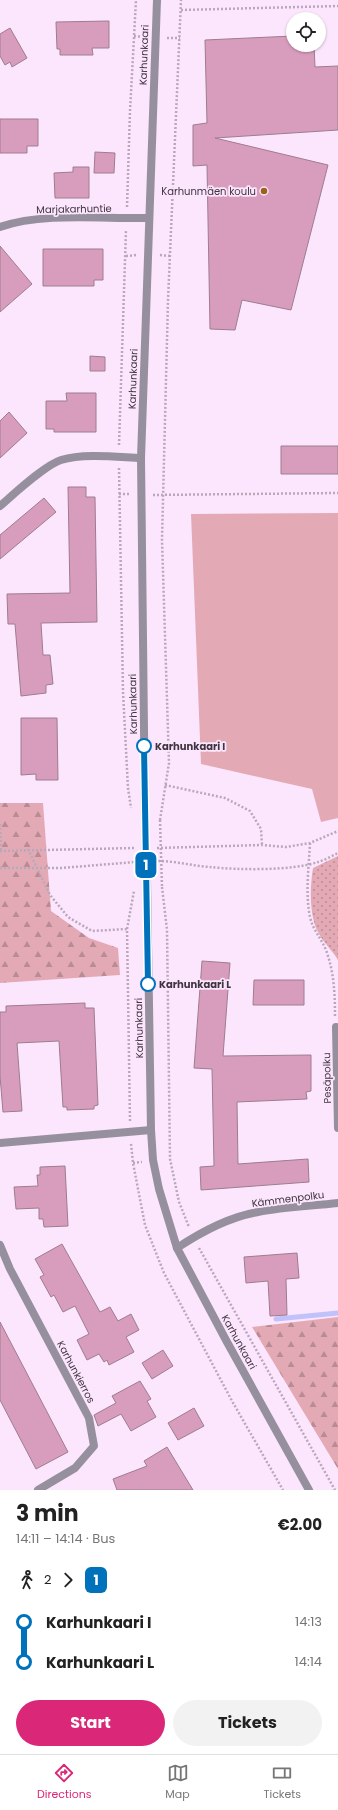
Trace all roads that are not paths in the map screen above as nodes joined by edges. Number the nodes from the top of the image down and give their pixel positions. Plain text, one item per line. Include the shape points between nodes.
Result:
1 (157, 0) edge
2 (148, 218) junction
3 (0, 227) edge
4 (141, 458) junction
5 (0, 506) edge
6 (336, 1027) road end
7 (338, 1128) edge
8 (151, 1130) junction
9 (0, 1143) edge
10 (338, 1203) edge
11 (0, 1245) edge
12 (177, 1248) junction
13 (38, 1490) edge
14 (310, 1490) edge

1 - 2 street, Karhunkaari
2 - 3 street, Marjakarhuntie via 40,219
2 - 4 street, Karhunkaari
4 - 5 street via 88,457 61,460 34,477
4 - 8 street, Karhunkaari, bridge
6 - 7 street, Pesäpolku
8 - 9 street
8 - 12 street, Karhunkaari via 153,1160 159,1189
10 - 12 street, Kämmenpolku via 257,1212 235,1218 193,1237
11 - 13 street, Karhunkierros via 10,1269 89,1418 94,1446 75,1468
12 - 14 street, Karhunkaari

